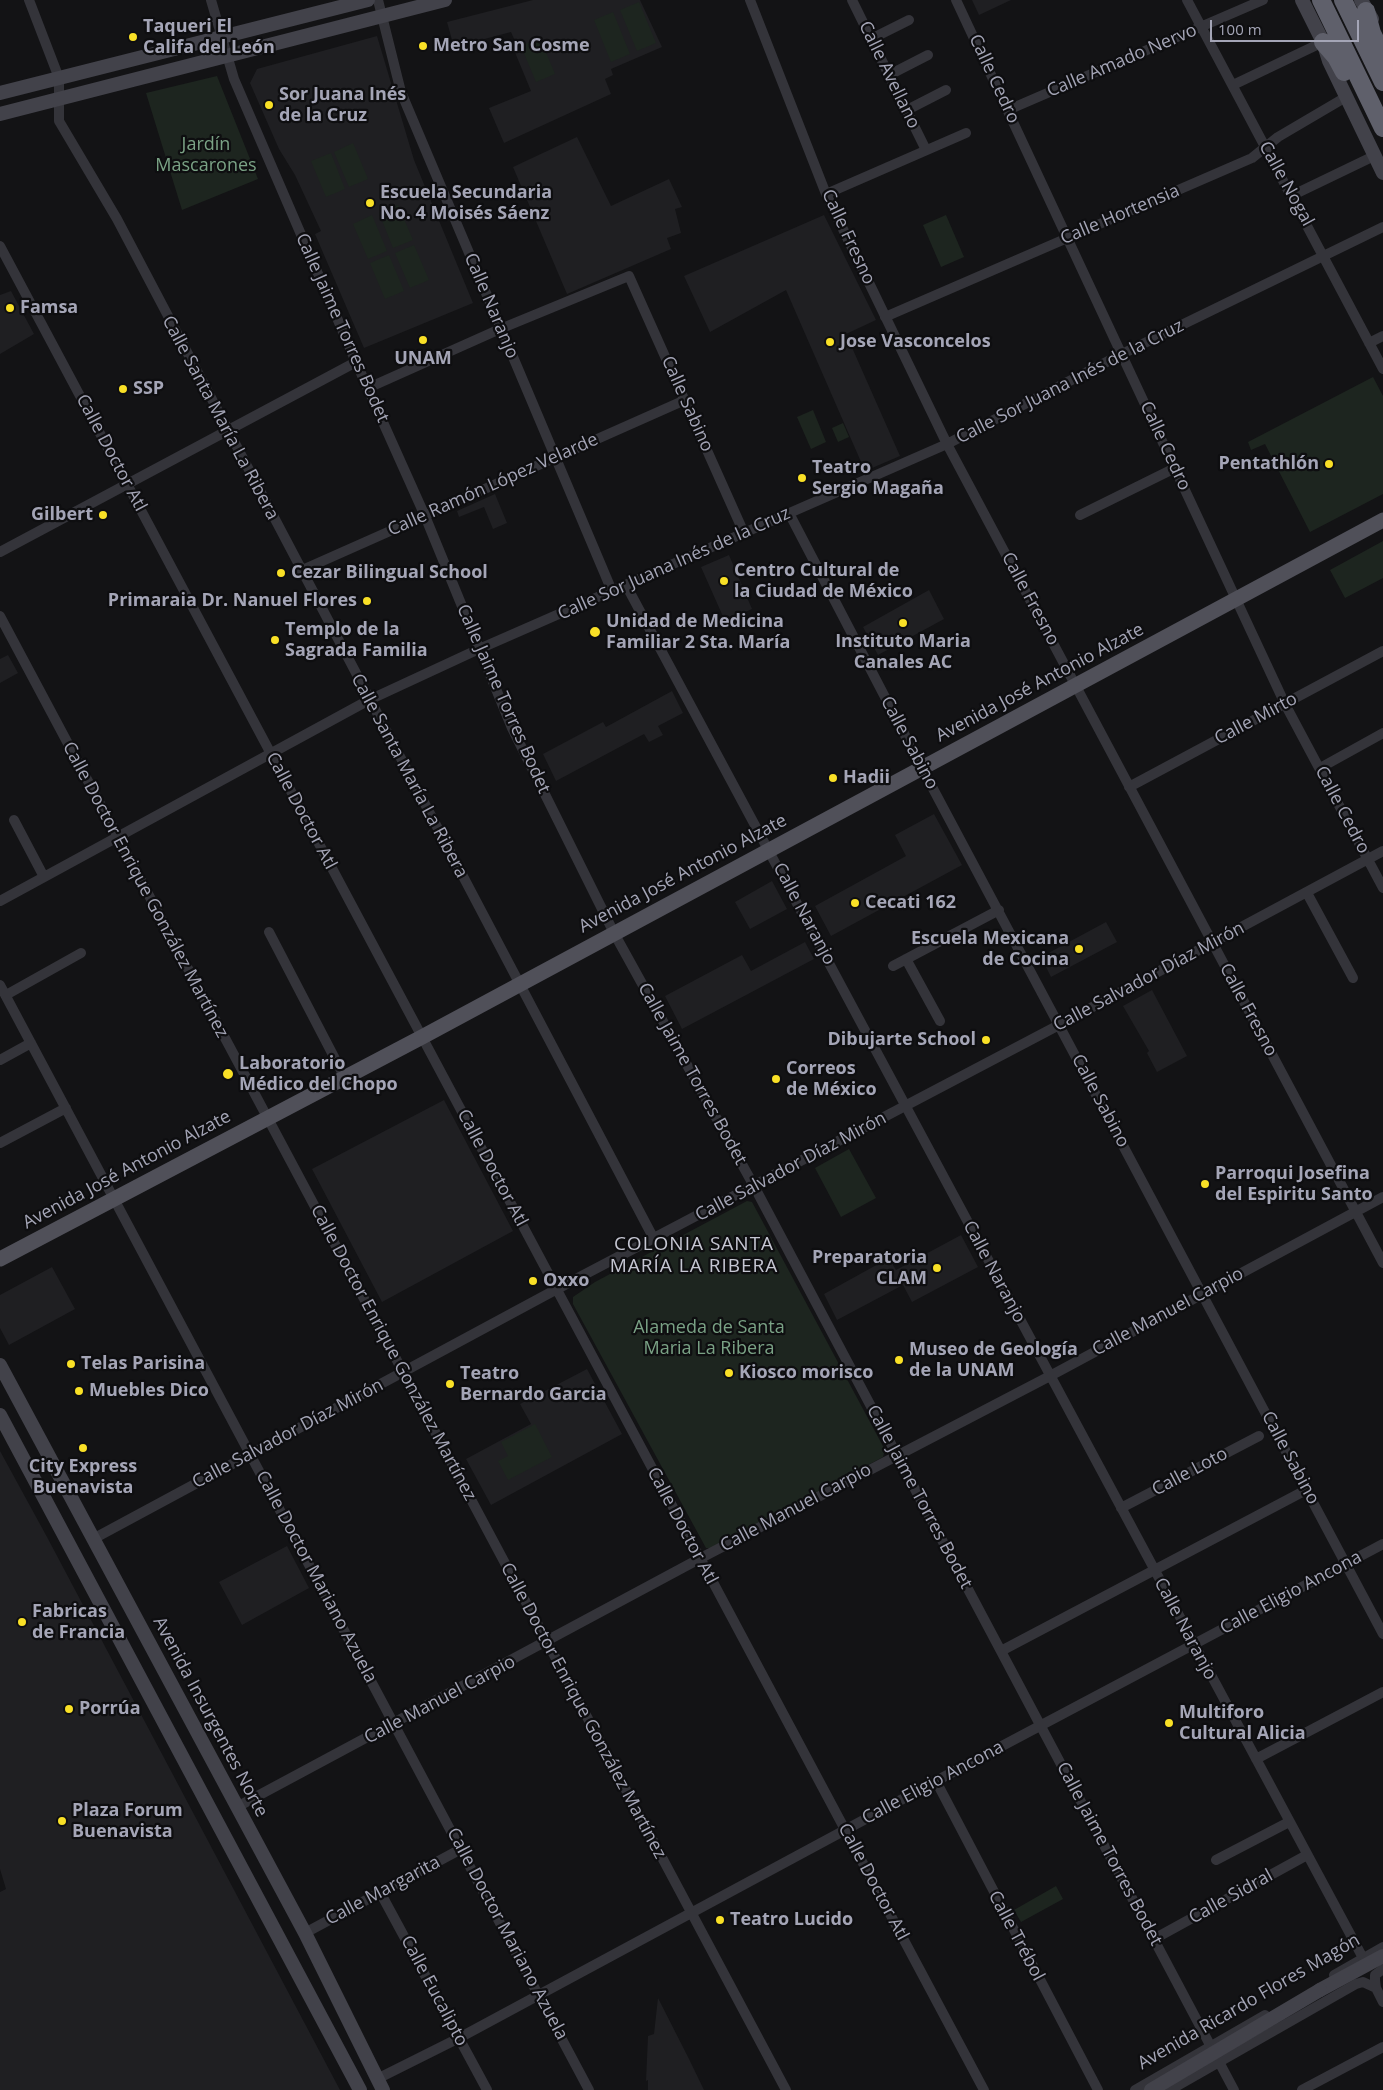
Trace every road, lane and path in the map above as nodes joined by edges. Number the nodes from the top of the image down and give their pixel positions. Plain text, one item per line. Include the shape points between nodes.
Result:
1 (30, 0) edge
2 (211, 0) edge
3 (368, 0) edge
4 (378, 0) edge
5 (445, 0) edge
6 (750, 0) edge
7 (956, 0) edge
8 (1188, 0) edge
9 (1263, 0) edge
10 (1302, 0) edge
11 (1320, 0) edge
12 (1342, 0) edge
13 (855, 1) edge
14 (1364, 5) edge
15 (382, 16) junction
16 (909, 20) dead end
17 (1202, 26) junction
18 (222, 38) junction
19 (871, 39) junction
20 (1383, 40) edge
21 (1323, 42) junction
22 (928, 55) dead end
23 (1383, 55) edge
24 (228, 56) junction
25 (889, 74) junction
26 (59, 78) junction
27 (1383, 82) edge
28 (1233, 85) junction
29 (946, 90) dead end
30 (0, 93) edge
31 (1346, 97) junction
32 (59, 100) junction
33 (906, 110) junction
34 (1008, 110) junction
35 (0, 114) edge
36 (1383, 127) edge
37 (966, 133) dead end
38 (1265, 148) junction
39 (926, 150) junction
40 (1374, 156) junction
41 (1383, 173) edge
42 (826, 194) junction
43 (1292, 196) junction
44 (1383, 227) edge
45 (1067, 237) junction
46 (0, 246) edge
47 (1324, 256) junction
48 (885, 317) junction
49 (500, 329) junction
50 (1383, 336) edge
51 (1369, 343) junction
52 (1122, 354) junction
53 (356, 362) junction
54 (1383, 369) edge
55 (368, 388) junction
56 (686, 400) junction
57 (227, 432) junction
58 (946, 444) junction
59 (554, 458) junction
60 (1175, 468) junction
61 (128, 485) junction
62 (789, 513) junction
63 (1080, 515) dead end
64 (425, 516) junction
65 (1383, 520) edge
66 (744, 533) junction
67 (0, 552) edge
68 (300, 570) junction
69 (626, 585) junction
70 (612, 591) junction
71 (1237, 598) junction
72 (0, 616) edge
73 (480, 649) junction
74 (1383, 651) edge
75 (1076, 685) junction
76 (369, 700) junction
77 (1285, 704) junction
78 (1383, 733) edge
79 (270, 753) junction
80 (922, 768) junction
81 (1320, 768) junction
82 (1129, 787) junction
83 (14, 820) dead end
84 (118, 838) junction
85 (769, 849) junction
86 (1383, 851) edge
87 (1368, 859) junction
88 (44, 877) junction
89 (1383, 888) edge
90 (1307, 893) junction
91 (0, 901) edge
92 (999, 910) junction
93 (270, 932) dead end
94 (614, 933) junction
95 (1212, 944) junction
96 (81, 953) dead end
97 (906, 959) junction
98 (893, 966) dead end
99 (1352, 978) dead end
100 (0, 984) edge
101 (519, 985) junction
102 (6, 995) junction
103 (940, 1021) dead end
104 (1059, 1025) junction
105 (422, 1037) junction
106 (31, 1043) junction
107 (0, 1060) edge
108 (345, 1078) junction
109 (905, 1107) junction
110 (66, 1108) junction
111 (267, 1118) junction
112 (0, 1143) edge
113 (754, 1186) junction
114 (1383, 1197) edge
115 (114, 1198) junction
116 (1356, 1212) junction
117 (654, 1239) junction
118 (0, 1259) edge
119 (1383, 1263) edge
120 (557, 1289) junction
121 (1202, 1294) junction
122 (0, 1365) edge
123 (403, 1372) junction
124 (1050, 1376) junction
125 (0, 1415) edge
126 (1259, 1436) dead end
127 (251, 1454) junction
128 (896, 1456) junction
129 (1306, 1490) junction
130 (1121, 1508) junction
131 (93, 1539) junction
132 (1383, 1544) edge
133 (699, 1559) junction
134 (1345, 1564) junction
135 (1154, 1570) junction
136 (1383, 1634) edge
137 (547, 1642) junction
138 (1193, 1645) junction
139 (1001, 1651) junction
140 (1383, 1692) edge
141 (394, 1724) junction
142 (1040, 1725) junction
143 (1256, 1759) junction
144 (936, 1781) junction
145 (237, 1807) junction
146 (1289, 1822) junction
147 (846, 1830) junction
148 (462, 1849) junction
149 (1308, 1856) junction
150 (1216, 1860) dead end
151 (380, 1892) junction
152 (691, 1913) junction
153 (305, 1933) junction
154 (1154, 1939) junction
155 (1383, 1947) edge
156 (1383, 1956) edge
157 (1363, 1958) junction
158 (1383, 1970) edge
159 (1376, 1988) junction
160 (540, 1994) junction
161 (1383, 2002) edge
162 (459, 2038) junction
163 (1211, 2046) junction
164 (1383, 2047) edge
165 (1219, 2062) junction
166 (380, 2084) edge
167 (360, 2090) edge
168 (487, 2090) edge
169 (589, 2090) edge
170 (786, 2090) edge
171 (984, 2090) edge
172 (1098, 2090) edge
173 (1135, 2090) edge
174 (1151, 2090) edge
175 (1170, 2090) edge
176 (1234, 2090) edge
177 (1302, 2090) edge

1 - 26 street
2 - 18 street, Calle Jaime Torres Bodet
3 - 18 main road
4 - 15 street, Calle Naranjo
5 - 15 main road
6 - 42 street, Calle Fresno
7 - 34 street, Calle Cedro
8 - 17 street, Calle Nogal
9 - 17 street, Calle Amado Nervo
10 - 21 main road
11 - 36 highway
12 - 27 highway
13 - 19 street, Calle Avellano
14 - 20 main road
14 - 23 highway
15 - 24 main road
15 - 49 street, Calle Naranjo via 401,92
16 - 19 street
17 - 28 street, Calle Nogal
17 - 34 street, Calle Amado Nervo
18 - 24 street, Calle Jaime Torres Bodet
18 - 26 main road
19 - 25 street, Calle Avellano
21 - 28 street
21 - 31 main road via 1328,61
21 - 36 highway via 1336,57 1360,104
22 - 25 street
24 - 32 main road
24 - 53 street, Calle Jaime Torres Bodet via 234,79
25 - 33 street, Calle Avellano
26 - 30 main road
26 - 32 street, Calle Santa María La Ribera
28 - 38 street, Calle Nogal
29 - 33 street
31 - 38 street, Calle Hortensia
31 - 40 main road
32 - 35 main road
32 - 57 street, Calle Santa María La Ribera via 59,121 116,219
33 - 39 street, Calle Avellano
34 - 45 street, Calle Cedro
37 - 39 street
38 - 43 street, Calle Nogal
38 - 45 street, Calle Hortensia via 1252,158
39 - 42 street
40 - 41 main road
40 - 43 street
42 - 48 street, Calle Fresno
43 - 47 street, Calle Nogal
44 - 47 street, Calle Sor Juana Inés de la Cruz
45 - 48 street, Calle Hortensia
45 - 52 street, Calle Cedro
46 - 61 street, Calle Doctor Atl
47 - 51 street, Calle Nogal
47 - 52 street, Calle Sor Juana Inés de la Cruz
48 - 58 street, Calle Fresno
49 - 55 street
49 - 56 street, Calle Sabino via 629,276
49 - 59 street, Calle Naranjo
50 - 51 street
51 - 54 street, Calle Nogal
52 - 58 street, Calle Sor Juana Inés de la Cruz
52 - 60 street, Calle Cedro
53 - 55 street, Calle Jaime Torres Bodet
53 - 57 street
55 - 64 street, Calle Jaime Torres Bodet
56 - 59 street, Calle Ramón López Velarde
56 - 66 street, Calle Sabino
57 - 61 street
57 - 68 street, Calle Santa María La Ribera
58 - 62 street, Calle Sor Juana Inés de la Cruz
58 - 75 street, Calle Fresno
59 - 64 street, Calle Ramón López Velarde
59 - 70 street, Calle Naranjo
60 - 63 street
60 - 71 street, Calle Cedro
61 - 67 street
61 - 79 street, Calle Doctor Atl
62 - 66 street, Calle Sor Juana Inés de la Cruz
62 - 80 street, Calle Sabino
64 - 68 street, Calle Ramón López Velarde
64 - 73 street, Calle Jaime Torres Bodet
65 - 71 main road, Avenida José Antonio Alzate
66 - 69 street, Calle Sor Juana Inés de la Cruz
68 - 76 street, Calle Santa María La Ribera
69 - 70 street, Calle Sor Juana Inés de la Cruz
69 - 85 street, Calle Naranjo
70 - 73 street, Calle Sor Juana Inés de la Cruz
71 - 75 main road, Avenida José Antonio Alzate
71 - 77 street, Calle Cedro
72 - 84 street, Calle Doctor Enrique González Martínez
73 - 76 street, Calle Sor Juana Inés de la Cruz
73 - 94 street, Calle Jaime Torres Bodet via 512,728
74 - 77 street, Calle Mirto
75 - 80 main road, Avenida José Antonio Alzate
75 - 82 street, Calle Fresno
76 - 79 street, Calle Sor Juana Inés de la Cruz
76 - 101 street, Calle Santa María La Ribera
77 - 81 street, Calle Cedro
77 - 82 street, Calle Mirto
78 - 81 street
79 - 84 street, Calle Sor Juana Inés de la Cruz
79 - 105 street, Calle Doctor Atl
80 - 85 main road, Avenida José Antonio Alzate
80 - 92 street, Calle Sabino
81 - 87 street, Calle Cedro
82 - 95 street, Calle Fresno
83 - 88 street
84 - 88 street, Calle Sor Juana Inés de la Cruz
84 - 111 street, Calle Doctor Enrique González Martínez
85 - 94 main road, Avenida José Antonio Alzate
85 - 109 street, Calle Naranjo
86 - 87 street, Calle Salvador Díaz Mirón
87 - 89 street, Calle Cedro
87 - 90 street, Calle Salvador Díaz Mirón
88 - 91 street, Calle Sor Juana Inés de la Cruz
90 - 95 street, Calle Salvador Díaz Mirón
90 - 99 street
92 - 97 street
92 - 104 street, Calle Sabino
93 - 108 street
94 - 101 main road, Avenida José Antonio Alzate
94 - 113 street, Calle Jaime Torres Bodet
95 - 104 street, Calle Salvador Díaz Mirón
95 - 116 street, Calle Fresno
96 - 102 street
97 - 98 street
97 - 103 street
100 - 102 street, Calle Doctor Mariano Azuela
101 - 105 main road, Avenida José Antonio Alzate
101 - 117 street, Calle Santa María La Ribera
102 - 106 street, Calle Doctor Mariano Azuela
104 - 109 street, Calle Salvador Díaz Mirón
104 - 121 street, Calle Sabino
105 - 108 main road, Avenida José Antonio Alzate
105 - 120 street, Calle Doctor Atl
106 - 107 street
106 - 110 street, Calle Doctor Mariano Azuela
108 - 111 main road, Avenida José Antonio Alzate
109 - 113 street, Calle Salvador Díaz Mirón
109 - 124 street, Calle Naranjo
110 - 112 street
110 - 115 street, Calle Doctor Mariano Azuela
111 - 115 main road, Avenida José Antonio Alzate
111 - 123 street, Calle Doctor Enrique González Martínez
113 - 117 street, Calle Salvador Díaz Mirón
113 - 128 street, Calle Jaime Torres Bodet
114 - 116 street, Calle Manuel Carpio
115 - 118 main road, Avenida José Antonio Alzate
115 - 127 street, Calle Doctor Mariano Azuela
116 - 119 street, Calle Fresno
116 - 121 street, Calle Manuel Carpio
117 - 120 street, Calle Salvador Díaz Mirón
120 - 123 street, Calle Salvador Díaz Mirón
120 - 133 street, Calle Doctor Atl
121 - 124 street, Calle Manuel Carpio
121 - 129 street, Calle Sabino
122 - 131 main road, Avenida Insurgentes Norte
123 - 127 street, Calle Salvador Díaz Mirón
123 - 137 street, Calle Doctor Enrique González Martínez
124 - 128 street, Calle Manuel Carpio
124 - 130 street, Calle Naranjo
125 - 167 main road
126 - 130 street, Calle Loto
127 - 131 street, Calle Salvador Díaz Mirón
127 - 141 street, Calle Doctor Mariano Azuela
128 - 133 street, Calle Manuel Carpio
128 - 139 street, Calle Jaime Torres Bodet
129 - 134 street, Calle Sabino
129 - 135 street
130 - 135 street, Calle Naranjo
131 - 145 main road, Avenida Insurgentes Norte
132 - 134 street, Calle Eligio Ancona
133 - 137 street, Calle Manuel Carpio
133 - 147 street, Calle Doctor Atl
134 - 136 street, Calle Sabino
134 - 138 street, Calle Eligio Ancona
135 - 138 street, Calle Naranjo
135 - 139 street
137 - 141 street, Calle Manuel Carpio
137 - 152 street, Calle Doctor Enrique González Martínez
138 - 142 street, Calle Eligio Ancona
138 - 143 street, Calle Naranjo
139 - 142 street, Calle Jaime Torres Bodet
140 - 143 street
141 - 145 street, Calle Manuel Carpio
141 - 148 street, Calle Doctor Mariano Azuela
142 - 144 street, Calle Eligio Ancona
142 - 154 street, Calle Jaime Torres Bodet
143 - 146 street, Calle Naranjo
144 - 147 street, Calle Eligio Ancona
144 - 172 street, Calle Trébol
145 - 153 main road, Avenida Insurgentes Norte
146 - 149 street, Calle Naranjo
146 - 150 street
147 - 152 street, Calle Eligio Ancona
147 - 171 street, Calle Doctor Atl
148 - 151 street, Calle Margarita
148 - 160 street, Calle Doctor Mariano Azuela
149 - 154 street, Calle Sidral
149 - 157 street, Calle Naranjo
151 - 153 street, Calle Margarita
151 - 162 street, Calle Eucalipto
152 - 160 street, Calle Eligio Ancona
152 - 170 street, Calle Doctor Enrique González Martínez
153 - 166 main road, Avenida Insurgentes Norte
154 - 163 street, Calle Jaime Torres Bodet
155 - 157 street, Avenida Ricardo Flores Magón
156 - 174 main road, Avenida Ricardo Flores Magón, bridge
157 - 163 street, Avenida Ricardo Flores Magón
158 - 159 street via 1375,1975
159 - 161 street
159 - 165 street, Avenida Ricardo Flores Magón via 1363,1982 1356,1984
160 - 162 street, Calle Eligio Ancona
160 - 169 street, Calle Doctor Mariano Azuela
162 - 166 street, Calle Eligio Ancona
162 - 168 street, Calle Eucalipto
163 - 165 street, Calle Jaime Torres Bodet
163 - 173 street, Avenida Ricardo Flores Magón
164 - 177 street
165 - 175 street, Avenida Ricardo Flores Magón
165 - 176 street, Calle Jaime Torres Bodet

